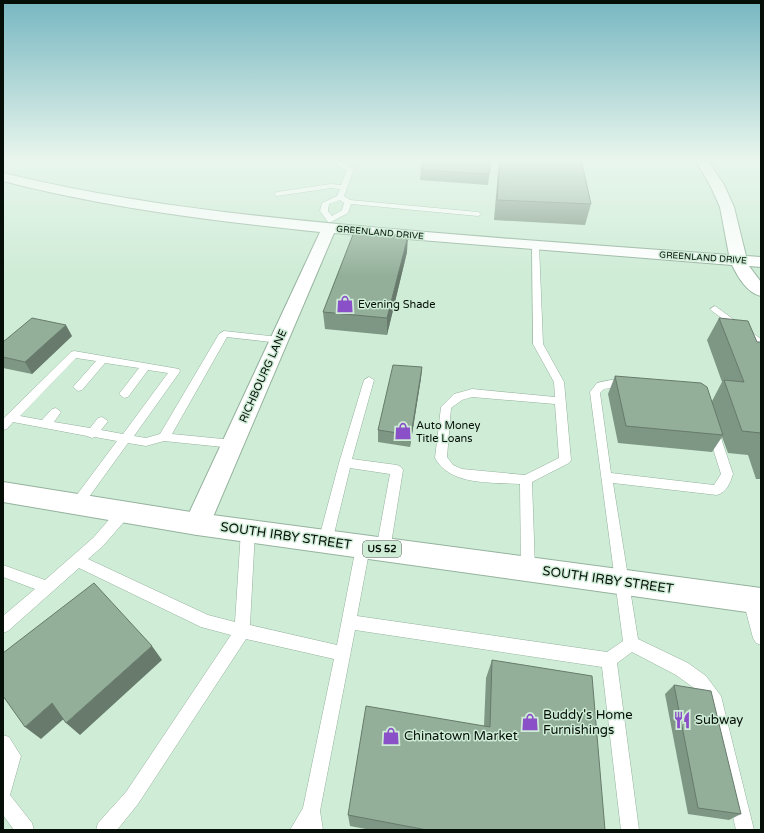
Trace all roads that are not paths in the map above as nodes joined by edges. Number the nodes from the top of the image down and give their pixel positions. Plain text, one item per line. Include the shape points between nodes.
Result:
1 (101, 198) edge
2 (338, 198) edge
3 (341, 198) edge
4 (723, 198) edge
5 (348, 202) junction
6 (478, 214) dead end
7 (330, 224) junction
8 (535, 245) junction
9 (738, 260) junction
10 (761, 262) edge
11 (761, 292) edge
12 (715, 309) dead end
13 (279, 340) junction
14 (761, 344) edge
15 (103, 359) junction
16 (146, 366) junction
17 (368, 380) dead end
18 (78, 387) dead end
19 (124, 394) dead end
20 (561, 401) junction
21 (56, 412) dead end
22 (102, 421) dead end
23 (7, 422) edge
24 (44, 424) junction
25 (92, 434) junction
26 (164, 437) junction
27 (124, 439) junction
28 (233, 444) junction
29 (346, 463) junction
30 (606, 478) junction
31 (526, 480) junction
32 (3, 492) edge
33 (77, 504) junction
34 (124, 512) junction
35 (197, 524) junction
36 (248, 531) junction
37 (324, 542) junction
38 (373, 548) junction
39 (77, 560) junction
40 (528, 569) junction
41 (3, 571) edge
42 (622, 582) junction
43 (47, 587) junction
44 (755, 600) edge
45 (349, 622) junction
46 (3, 626) edge
47 (242, 631) junction
48 (761, 638) edge
49 (631, 644) junction
50 (342, 654) junction
51 (609, 660) junction
52 (3, 743) edge
53 (3, 791) edge
54 (3, 800) edge
55 (311, 811) junction
56 (25, 830) edge
57 (105, 830) edge
58 (299, 830) edge
59 (314, 830) edge
60 (630, 830) edge
61 (745, 830) edge

1 - 7 street, GREENLAND DRIVE via 161,209
2 - 7 lane via 326,203 324,211
3 - 5 lane
4 - 9 street via 730,215
5 - 6 lane
5 - 7 lane via 345,212
7 - 8 street, GREENLAND DRIVE
7 - 13 street, RICHBOURG LANE
8 - 9 street, GREENLAND DRIVE
8 - 20 lane via 538,344 559,382
9 - 10 street, GREENLAND DRIVE
9 - 11 street via 750,283
12 - 14 lane
13 - 26 lane via 224,334
13 - 28 street, RICHBOURG LANE
15 - 16 lane
15 - 18 lane
15 - 23 lane via 74,354
16 - 19 lane
16 - 27 lane via 175,371
17 - 29 lane
20 - 31 lane via 565,460
20 - 31 lane via 472,393 458,397 446,407 442,458 449,468 460,474
21 - 24 lane
22 - 25 lane
23 - 24 lane
24 - 25 lane
25 - 27 lane
26 - 27 lane via 146,442
26 - 28 lane
27 - 33 lane
28 - 35 street, RICHBOURG LANE
29 - 37 lane
29 - 38 lane via 397,470
30 - 30 lane via 717,490 727,474 704,402 685,391 611,384 601,386 596,392
30 - 42 lane
31 - 40 lane
32 - 33 street, SOUTH IRBY STREET / US 52
33 - 34 street, SOUTH IRBY STREET / US 52
34 - 35 street, SOUTH IRBY STREET / US 52
34 - 39 lane via 98,542
35 - 36 street, SOUTH IRBY STREET / US 52
36 - 37 street, SOUTH IRBY STREET / US 52
36 - 47 lane
37 - 38 street, SOUTH IRBY STREET / US 52
38 - 40 street, SOUTH IRBY STREET / US 52
38 - 45 lane
39 - 43 lane
39 - 47 lane via 206,622
40 - 42 street, SOUTH IRBY STREET / US 52
41 - 43 lane
42 - 44 street, SOUTH IRBY STREET / US 52
42 - 49 lane
43 - 46 lane
44 - 48 lane
45 - 50 lane
45 - 51 lane
47 - 50 lane
47 - 57 lane via 132,798
49 - 51 lane
49 - 61 lane via 682,669 700,682 715,702
50 - 55 lane
51 - 60 lane
52 - 53 lane via 12,756
54 - 56 lane
55 - 58 lane
55 - 59 lane

